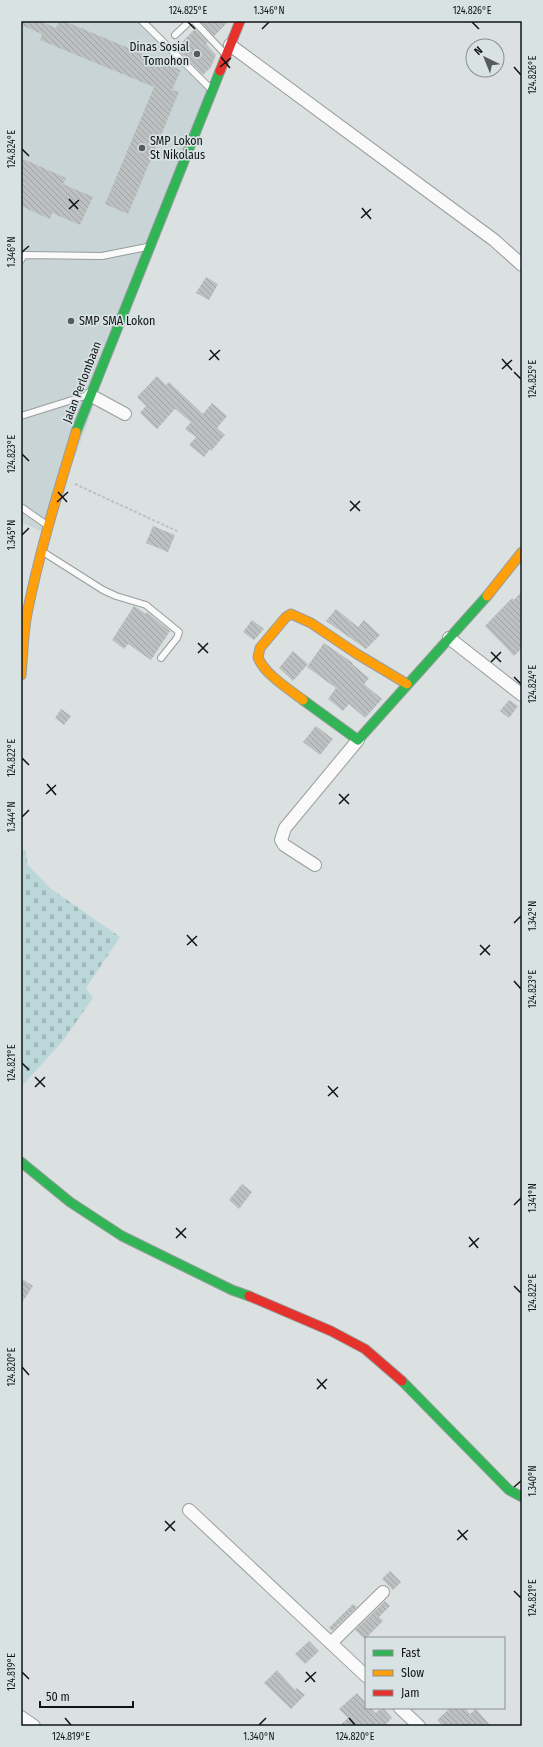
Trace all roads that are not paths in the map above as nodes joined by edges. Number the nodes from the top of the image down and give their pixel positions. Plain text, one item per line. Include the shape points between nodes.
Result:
1 (142, 21) edge
2 (190, 21) edge
3 (194, 21) edge
4 (240, 21) edge
5 (175, 36) dead end
6 (228, 50) junction
7 (213, 91) junction
8 (151, 247) junction
9 (22, 256) edge
10 (522, 265) edge
11 (90, 395) junction
12 (125, 414) dead end
13 (21, 416) edge
14 (21, 508) edge
15 (48, 526) junction
16 (43, 552) junction
17 (522, 552) edge
18 (449, 638) junction
19 (161, 658) dead end
20 (21, 675) edge
21 (407, 684) junction
22 (522, 695) edge
23 (358, 740) junction
24 (315, 865) dead end
25 (21, 1162) edge
26 (522, 1497) edge
27 (189, 1510) dead end
28 (383, 1592) dead end
29 (331, 1643) junction
30 (365, 1675) edge
31 (401, 1709) edge
32 (21, 1717) edge
33 (410, 1723) edge
34 (34, 1726) edge

1 - 7 lane
2 - 5 lane
3 - 6 lane
4 - 6 street, Jalan Perlombaan
6 - 7 street, Jalan Perlombaan
6 - 10 street via 494,240
7 - 8 street, Jalan Perlombaan
8 - 9 lane via 102,256
8 - 11 street, Jalan Perlombaan
11 - 12 street
11 - 13 lane
11 - 15 street, Jalan Perlombaan via 76,432
14 - 15 lane
15 - 16 street, Jalan Perlombaan
16 - 19 lane via 103,590 146,605 174,627 179,632 177,638
16 - 20 street, Jalan Perlombaan via 28,616
17 - 18 street
18 - 21 street
18 - 22 street
21 - 23 street
21 - 23 street via 376,667 299,616 291,614 286,617 260,648 259,661 302,700
23 - 24 street via 285,828 281,840 284,845
25 - 26 street via 70,1202 122,1236 232,1290 266,1302 365,1349 400,1379 505,1485
27 - 29 street
28 - 29 street
29 - 30 street
31 - 33 street
32 - 34 street

